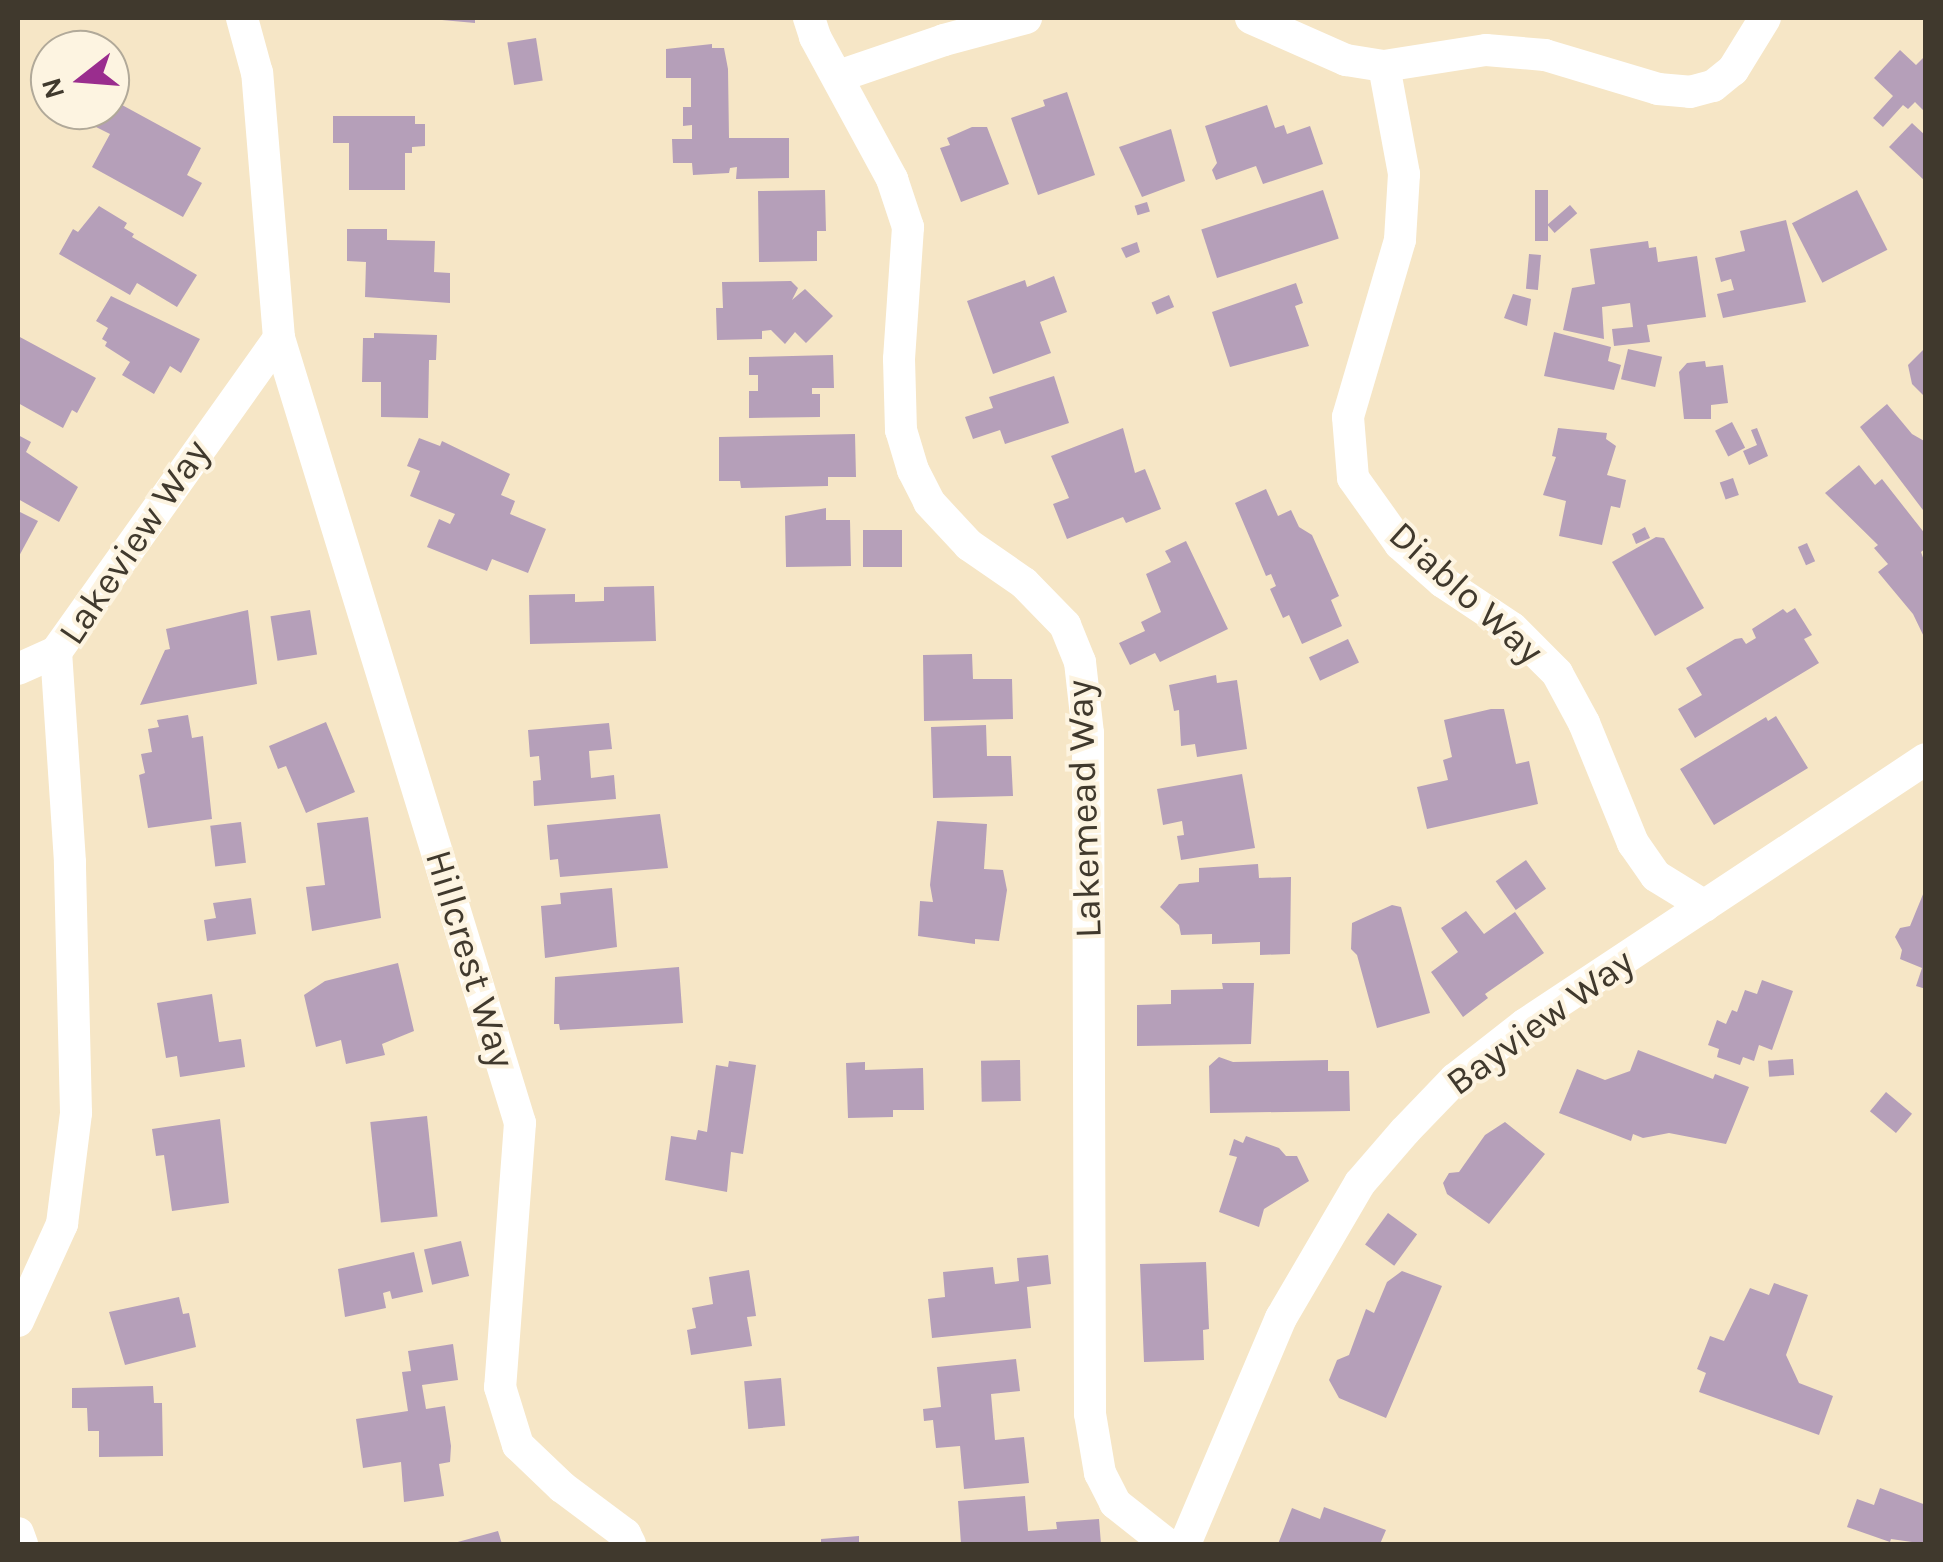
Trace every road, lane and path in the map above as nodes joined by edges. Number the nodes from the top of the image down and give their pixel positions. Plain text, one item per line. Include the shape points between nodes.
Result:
1 (242, 18) edge
2 (809, 18) edge
3 (1026, 18) edge
4 (1251, 18) edge
5 (1765, 18) edge
6 (1384, 66) junction
7 (838, 76) junction
8 (279, 338) junction
9 (56, 652) junction
10 (18, 669) edge
11 (1926, 759) edge
12 (1704, 906) junction
13 (18, 1321) edge
14 (18, 1532) edge
15 (22, 1544) edge
16 (630, 1544) edge
17 (1167, 1544) edge
18 (1185, 1544) edge

1 - 8 street via 257,72
2 - 7 street, Lakemead Way
3 - 7 street
4 - 6 street via 1346,60
5 - 6 street via 1733,70 1713,86 1690,92 1658,90 1546,55 1486,50
6 - 12 street, Diablo Way via 1404,174 1400,240 1348,417 1353,478 1400,544 1512,628 1557,674 1633,843 1656,876
7 - 17 street, Lakemead Way via 892,178 908,227 901,430 913,470 929,502 969,545 1024,583 1065,625 1080,662 1088,733 1090,1414 1100,1473 1115,1503
8 - 9 street, Lakeview Way
8 - 16 street, Hillcrest Way via 520,1124 500,1387 518,1445
9 - 10 street
9 - 13 street, Lakeview Way via 76,1112 62,1224
11 - 12 street, Bayview Way
12 - 18 street, Bayview Way via 1454,1079 1360,1182 1281,1318
14 - 15 street

